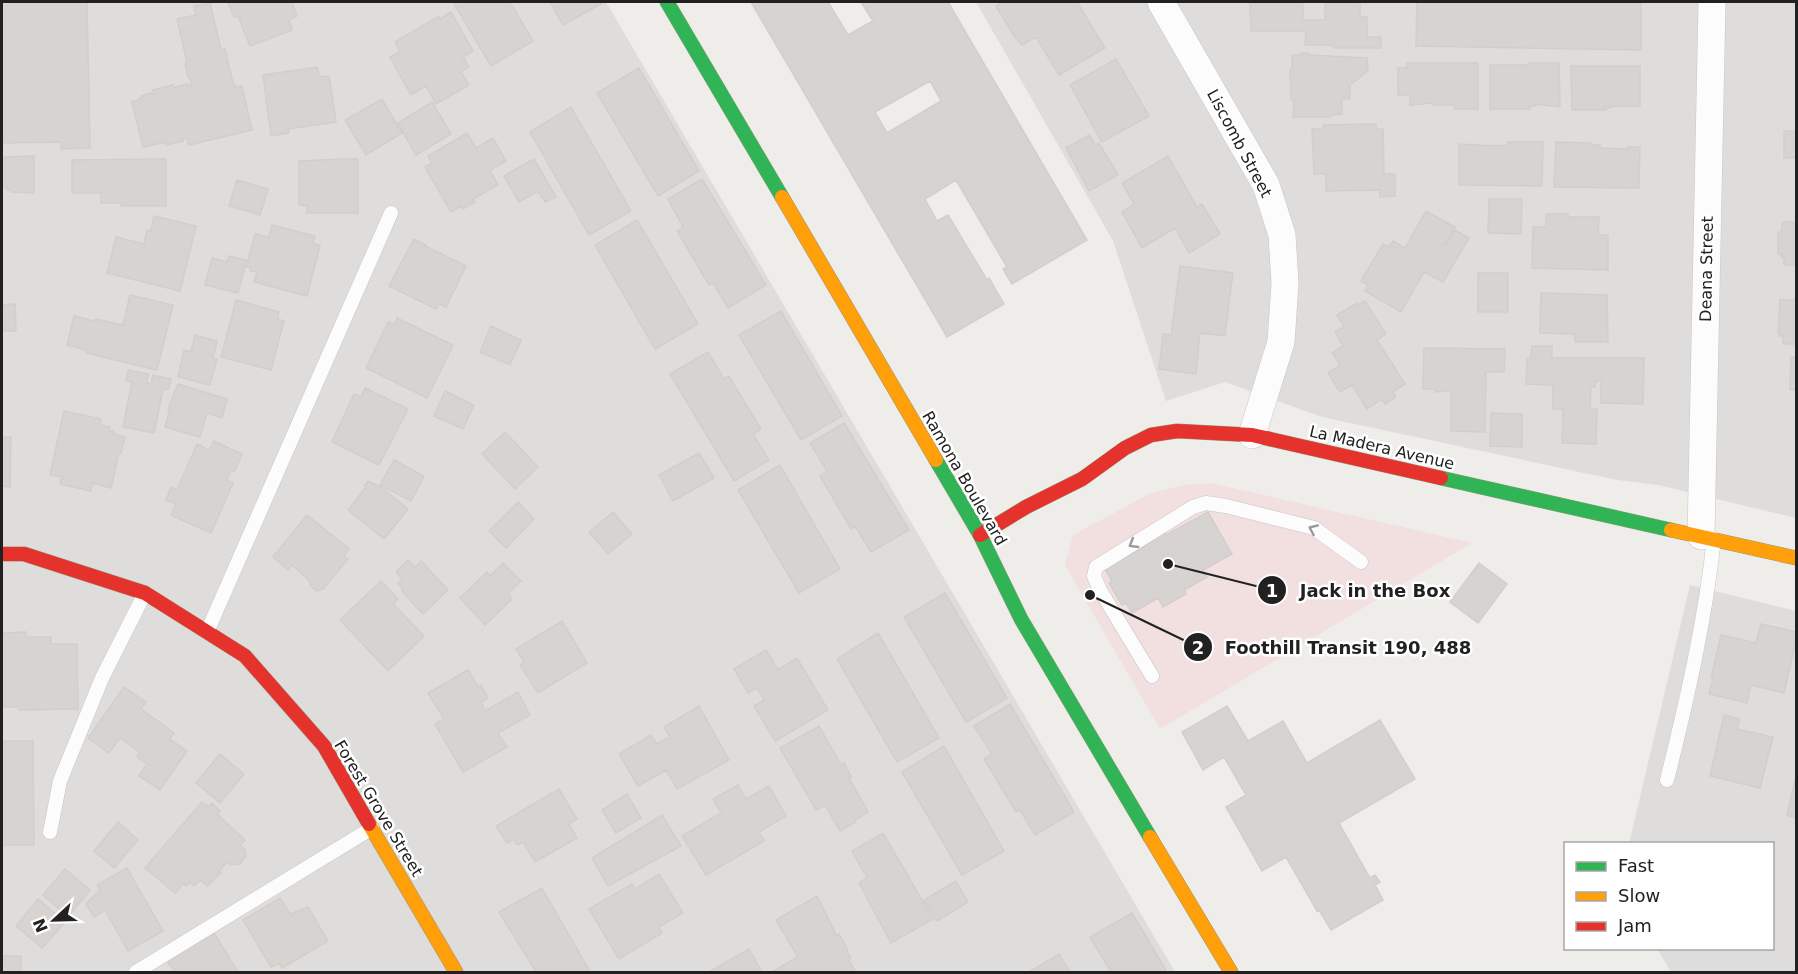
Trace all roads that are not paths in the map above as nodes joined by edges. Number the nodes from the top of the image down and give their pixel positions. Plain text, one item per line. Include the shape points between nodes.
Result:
1 (667, 2) edge
2 (1161, 2) edge
3 (1712, 2) edge
4 (391, 213) dead end
5 (1252, 435) junction
6 (980, 535) junction
7 (1707, 538) junction
8 (2, 554) edge
9 (1797, 558) edge
10 (1361, 562) dead end
11 (145, 593) junction
12 (207, 632) junction
13 (1152, 676) dead end
14 (1667, 780) dead end
15 (372, 828) junction
16 (50, 832) dead end
17 (136, 972) edge
18 (456, 972) edge
19 (1231, 972) edge

1 - 6 street, Ramona Boulevard
2 - 5 street, Liscomb Street via 1266,185 1282,235 1286,283 1281,342
3 - 7 street, Deana Street
4 - 12 lane
5 - 6 street, La Madera Avenue via 1177,430 1151,435
5 - 7 street, La Madera Avenue
6 - 19 street, Ramona Boulevard via 1021,619
7 - 9 street, La Madera Avenue
7 - 14 lane via 1708,594
8 - 11 street, Forest Grove Street via 24,554
10 -> 13 lane via 1314,528 1216,504 1194,507 1096,567 1094,576 1100,590
11 - 12 street, Forest Grove Street
11 - 16 lane via 102,678 60,781
12 - 15 street, Forest Grove Street via 244,656 324,746
15 - 17 lane
15 - 18 street, Forest Grove Street

